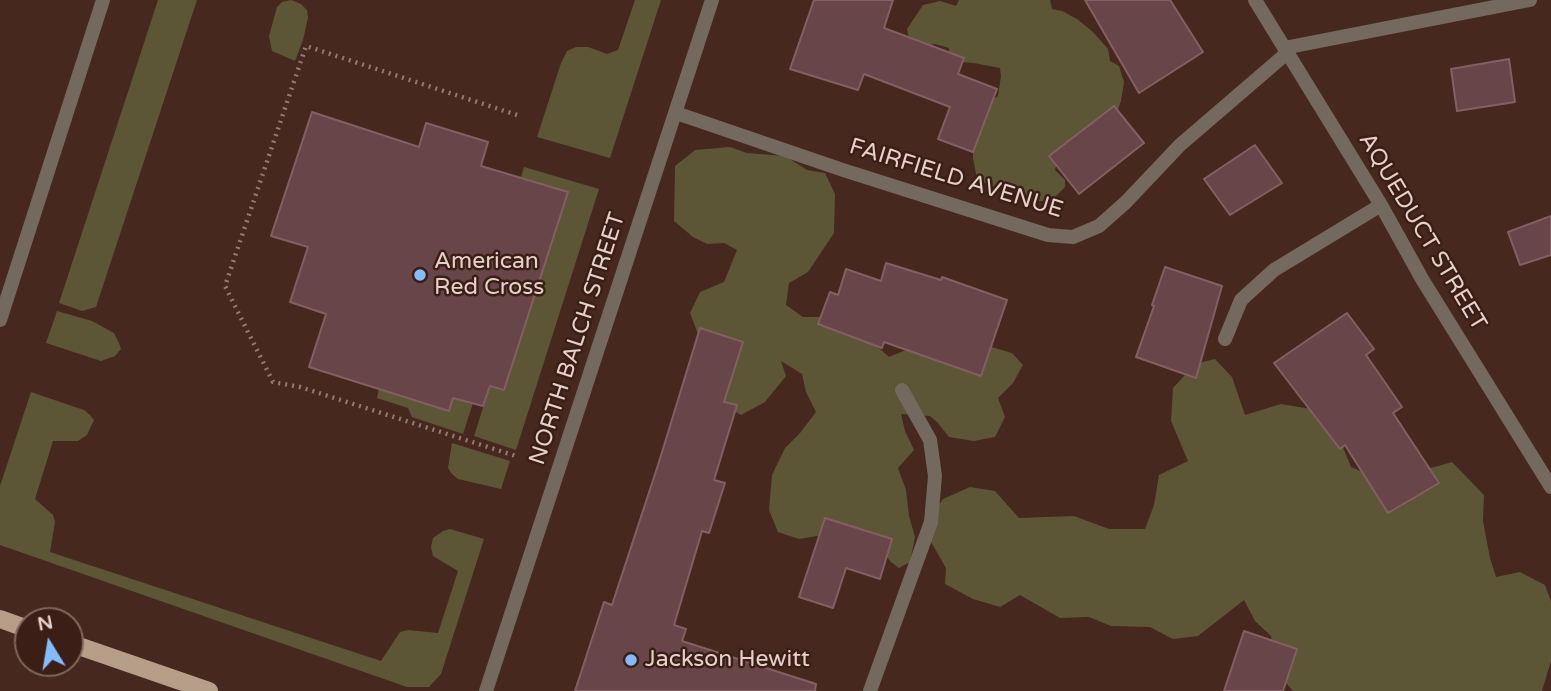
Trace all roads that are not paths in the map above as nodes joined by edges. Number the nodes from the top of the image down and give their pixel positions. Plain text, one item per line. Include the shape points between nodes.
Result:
1 (103, 0) edge
2 (712, 0) edge
3 (1255, 0) edge
4 (1530, 0) edge
5 (1286, 50) junction
6 (676, 113) junction
7 (1381, 205) junction
8 (0, 320) edge
9 (1225, 340) dead end
10 (902, 390) dead end
11 (1551, 487) edge
12 (84, 648) edge
13 (209, 691) edge
14 (486, 691) edge
15 (870, 691) edge

1 - 8 street
2 - 6 street, NORTH BALCH STREET
3 - 5 street, AQUEDUCT STREET
4 - 5 street
5 - 6 street, FAIRFIELD AVENUE via 1099,226 1073,237 1048,235
5 - 7 street, AQUEDUCT STREET
6 - 14 street, NORTH BALCH STREET
7 - 9 street via 1274,270 1241,300
7 - 11 street, AQUEDUCT STREET
10 - 15 street via 930,440 935,476 931,522
12 - 13 main road

